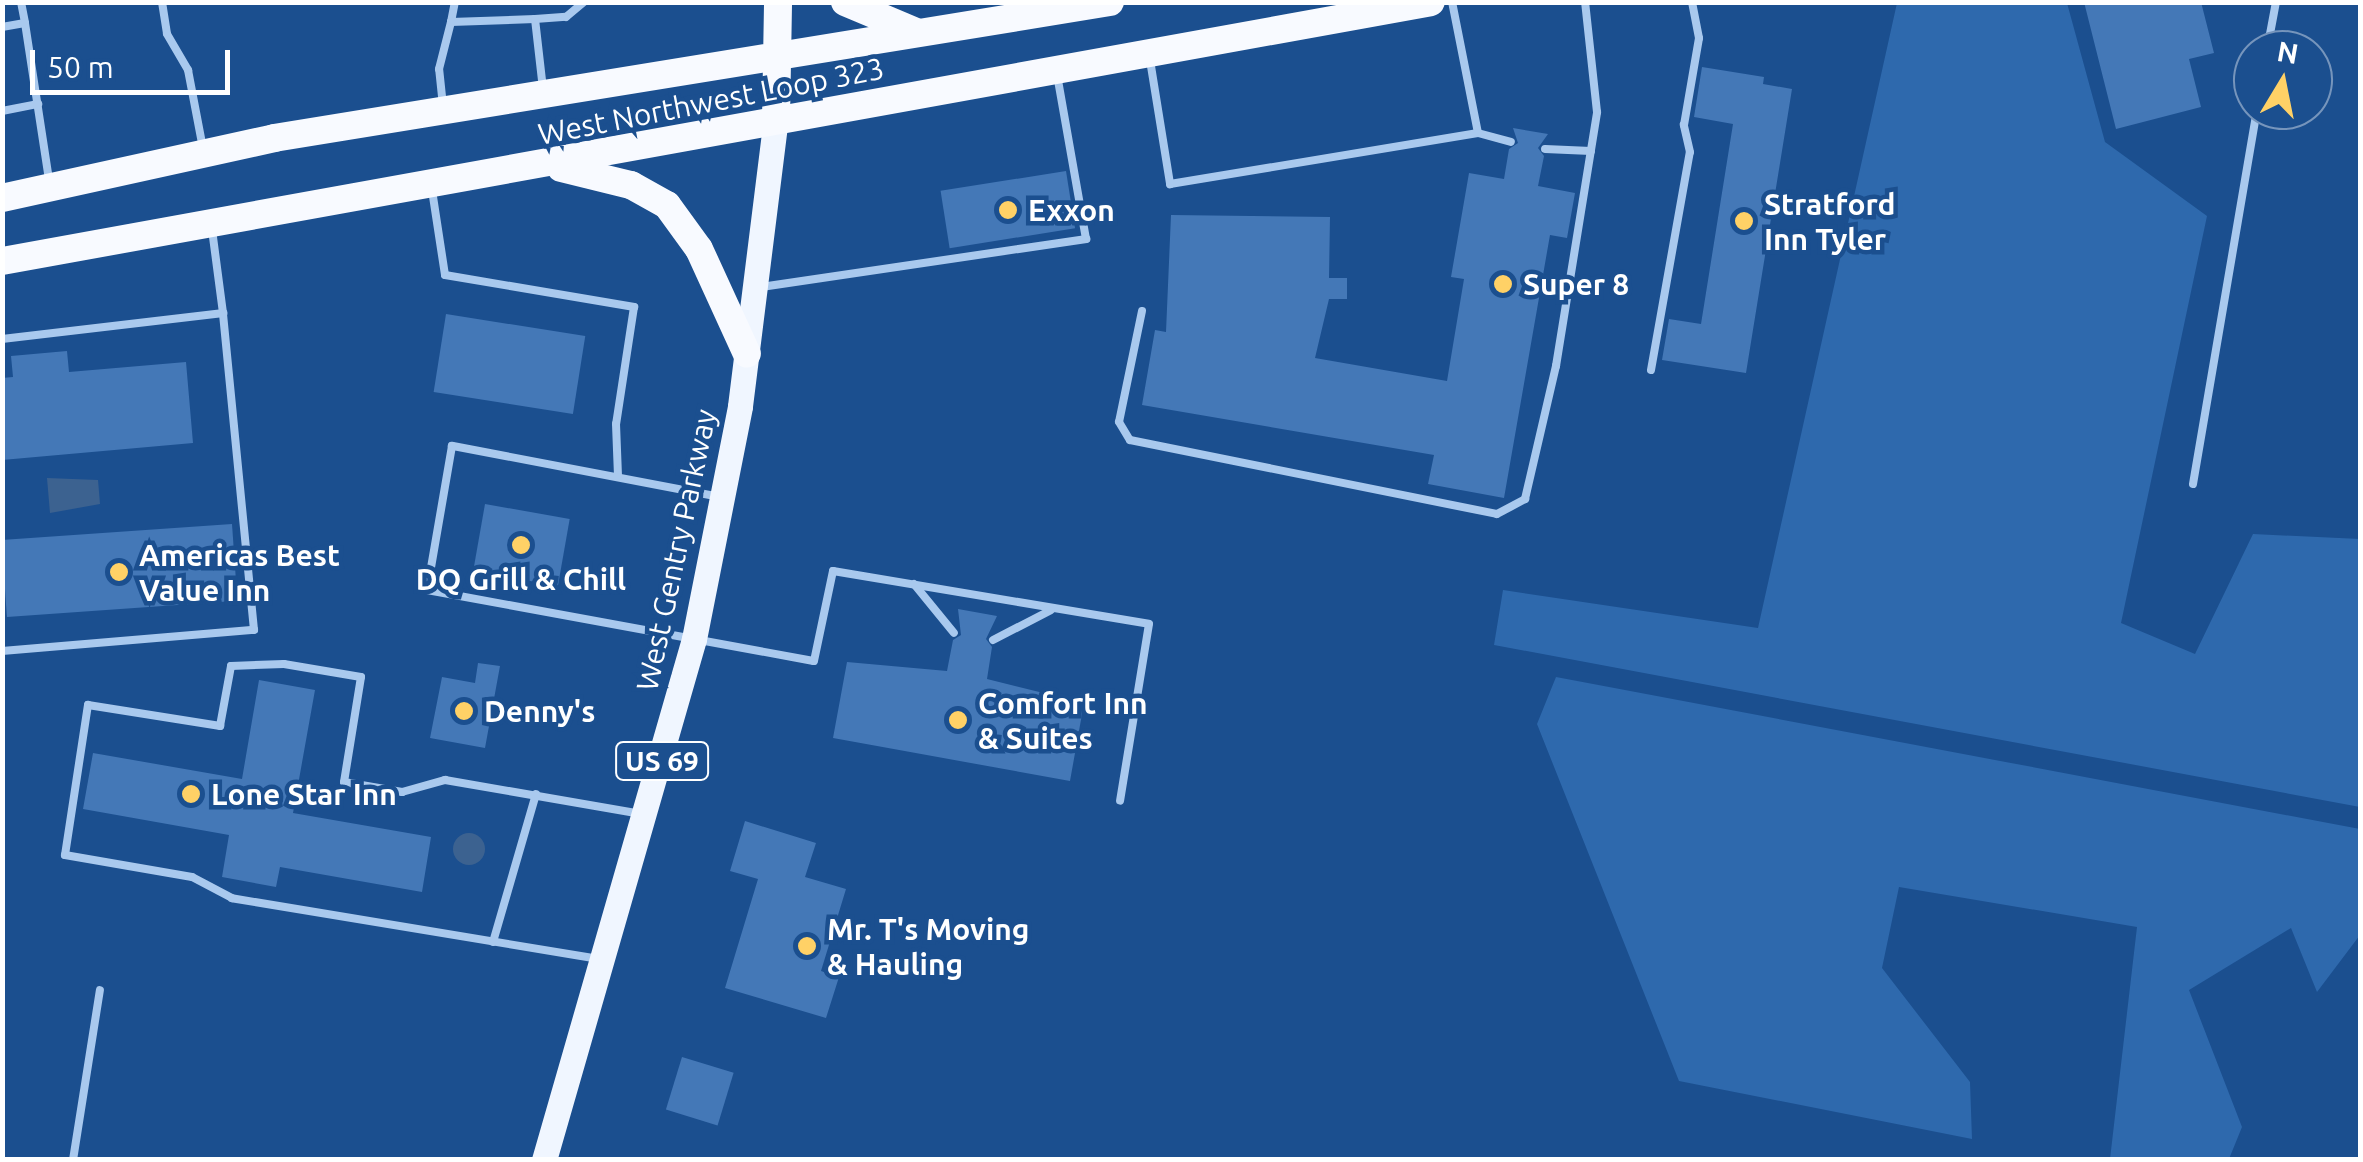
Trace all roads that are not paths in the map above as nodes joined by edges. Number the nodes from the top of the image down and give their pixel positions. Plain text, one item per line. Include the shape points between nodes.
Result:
1 (20, 2) edge
2 (162, 2) edge
3 (455, 2) edge
4 (584, 2) edge
5 (778, 2) edge
6 (845, 2) edge
7 (1110, 2) edge
8 (1431, 2) edge
9 (1452, 2) edge
10 (1586, 2) edge
11 (1692, 2) edge
12 (2276, 2) edge
13 (534, 19) junction
14 (451, 22) junction
15 (24, 23) junction
16 (2, 26) edge
17 (2271, 30) edge
18 (926, 34) junction
19 (1149, 55) junction
20 (778, 57) junction
21 (1057, 72) junction
22 (543, 94) junction
23 (38, 104) junction
24 (444, 110) junction
25 (2, 111) edge
26 (776, 119) junction
27 (2254, 130) edge
28 (1478, 134) junction
29 (1510, 142) dead end
30 (1545, 149) dead end
31 (1591, 151) junction
32 (204, 153) junction
33 (550, 165) junction
34 (431, 186) junction
35 (50, 189) junction
36 (2, 198) edge
37 (211, 224) junction
38 (2, 261) edge
39 (756, 288) junction
40 (1142, 311) dead end
41 (222, 313) junction
42 (2, 340) edge
43 (748, 354) junction
44 (1651, 370) dead end
45 (618, 477) junction
46 (2193, 484) dead end
47 (724, 498) junction
48 (914, 584) junction
49 (1054, 608) junction
50 (954, 633) dead end
51 (694, 639) junction
52 (993, 640) dead end
53 (2, 650) edge
54 (536, 794) junction
55 (1120, 802) dead end
56 (646, 815) junction
57 (493, 942) junction
58 (603, 960) junction
59 (100, 990) dead end
60 (73, 1160) edge
61 (544, 1160) edge

1 - 15 lane
2 - 32 lane via 167,34 188,70
3 - 14 lane
4 - 13 lane via 566,16
5 - 20 highway, US 69
6 - 18 highway
7 - 18 highway, West Northwest Loop 323
8 - 19 highway, West Northwest Loop 323
9 - 28 lane
10 - 31 lane via 1597,112
11 - 44 lane via 1699,38 1684,125 1690,152
12 - 17 lane
13 - 14 lane
13 - 22 lane
14 - 24 lane via 438,70
15 - 16 lane
15 - 23 lane
18 - 20 highway, West Northwest Loop 323
19 - 21 highway, West Northwest Loop 323
19 - 28 lane via 1170,184
20 - 22 highway, West Northwest Loop 323
20 - 26 highway, West Gentry Parkway / US 69
21 - 26 highway, West Northwest Loop 323
21 - 39 lane via 1086,240
22 - 24 highway, West Northwest Loop 323
23 - 25 lane
23 - 35 lane
24 - 32 highway, West Northwest Loop 323
26 - 33 highway, West Northwest Loop 323
26 - 39 main road, West Gentry Parkway / US 69
27 - 46 lane
28 - 29 lane
30 - 31 lane
31 - 40 lane via 1526,500 1498,514 1130,440 1119,422
32 - 35 highway, West Northwest Loop 323
33 - 34 highway, West Northwest Loop 323
33 - 43 highway via 632,186 667,205 700,248
34 - 37 highway, West Northwest Loop 323
34 - 45 lane via 444,275 634,307 616,424
35 - 36 highway, West Northwest Loop 323
37 - 38 highway, West Northwest Loop 323
37 - 41 lane
39 - 43 main road, West Gentry Parkway / US 69
41 - 42 lane
41 - 53 lane via 254,630
43 - 47 main road, West Gentry Parkway / US 69
45 - 47 lane
45 - 51 lane via 452,446 426,590
47 - 51 main road, West Gentry Parkway / US 69
48 - 49 lane
48 - 50 lane
48 - 51 lane via 833,570 814,661
49 - 52 lane
49 - 55 lane via 1148,624
51 - 56 main road, West Gentry Parkway / US 69
54 - 56 lane
54 - 57 lane
54 - 57 lane via 444,780 402,792 344,782 361,676 284,664 230,666 220,726 88,705 64,856 192,877 232,898
56 - 58 main road, West Gentry Parkway / US 69
57 - 58 lane
58 - 61 main road, West Gentry Parkway / US 69
59 - 60 lane

